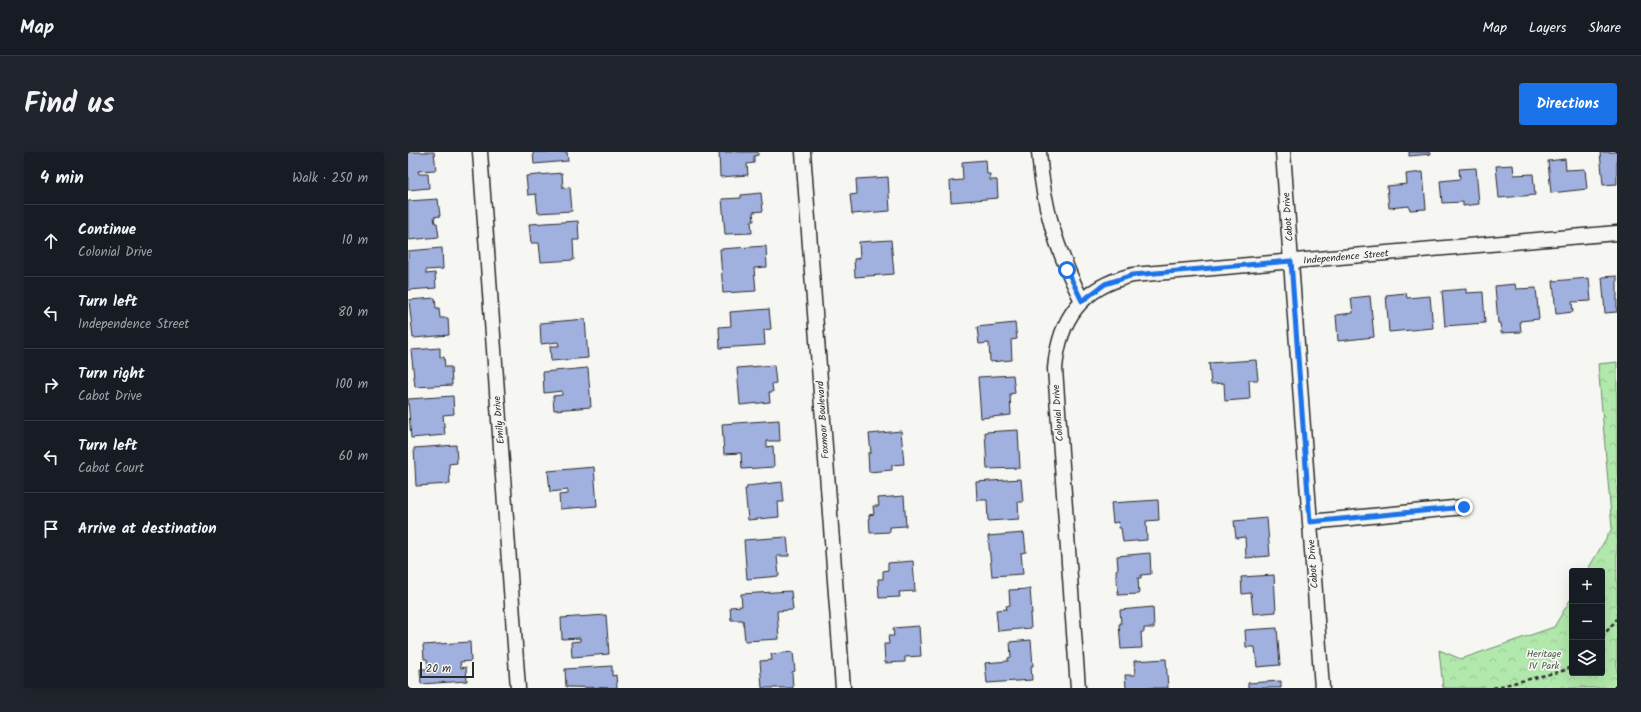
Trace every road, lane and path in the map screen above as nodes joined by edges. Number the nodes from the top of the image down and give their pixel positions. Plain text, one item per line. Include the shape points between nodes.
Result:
1 (480, 152) edge
2 (803, 152) edge
3 (1039, 152) edge
4 (1283, 152) edge
5 (1617, 233) edge
6 (1291, 261) junction
7 (1082, 301) junction
8 (1464, 507) dead end
9 (1310, 522) junction
10 (1617, 619) edge
11 (1605, 633) edge
12 (1569, 668) edge
13 (518, 688) edge
14 (843, 688) edge
15 (1078, 688) edge
16 (1322, 688) edge
17 (1493, 688) edge

1 - 13 street, Emily Drive
2 - 14 street, Foxmoor Boulevard
3 - 7 street via 1041,178 1054,238
4 - 6 street, Cabot Drive
5 - 6 street, Independence Street
6 - 7 street, Independence Street via 1133,275 1105,284
6 - 9 street, Cabot Drive
7 - 15 street, Colonial Drive via 1070,315 1061,332 1056,350 1055,369
8 - 9 street
9 - 16 street, Cabot Drive
10 - 11 path
12 - 17 path

